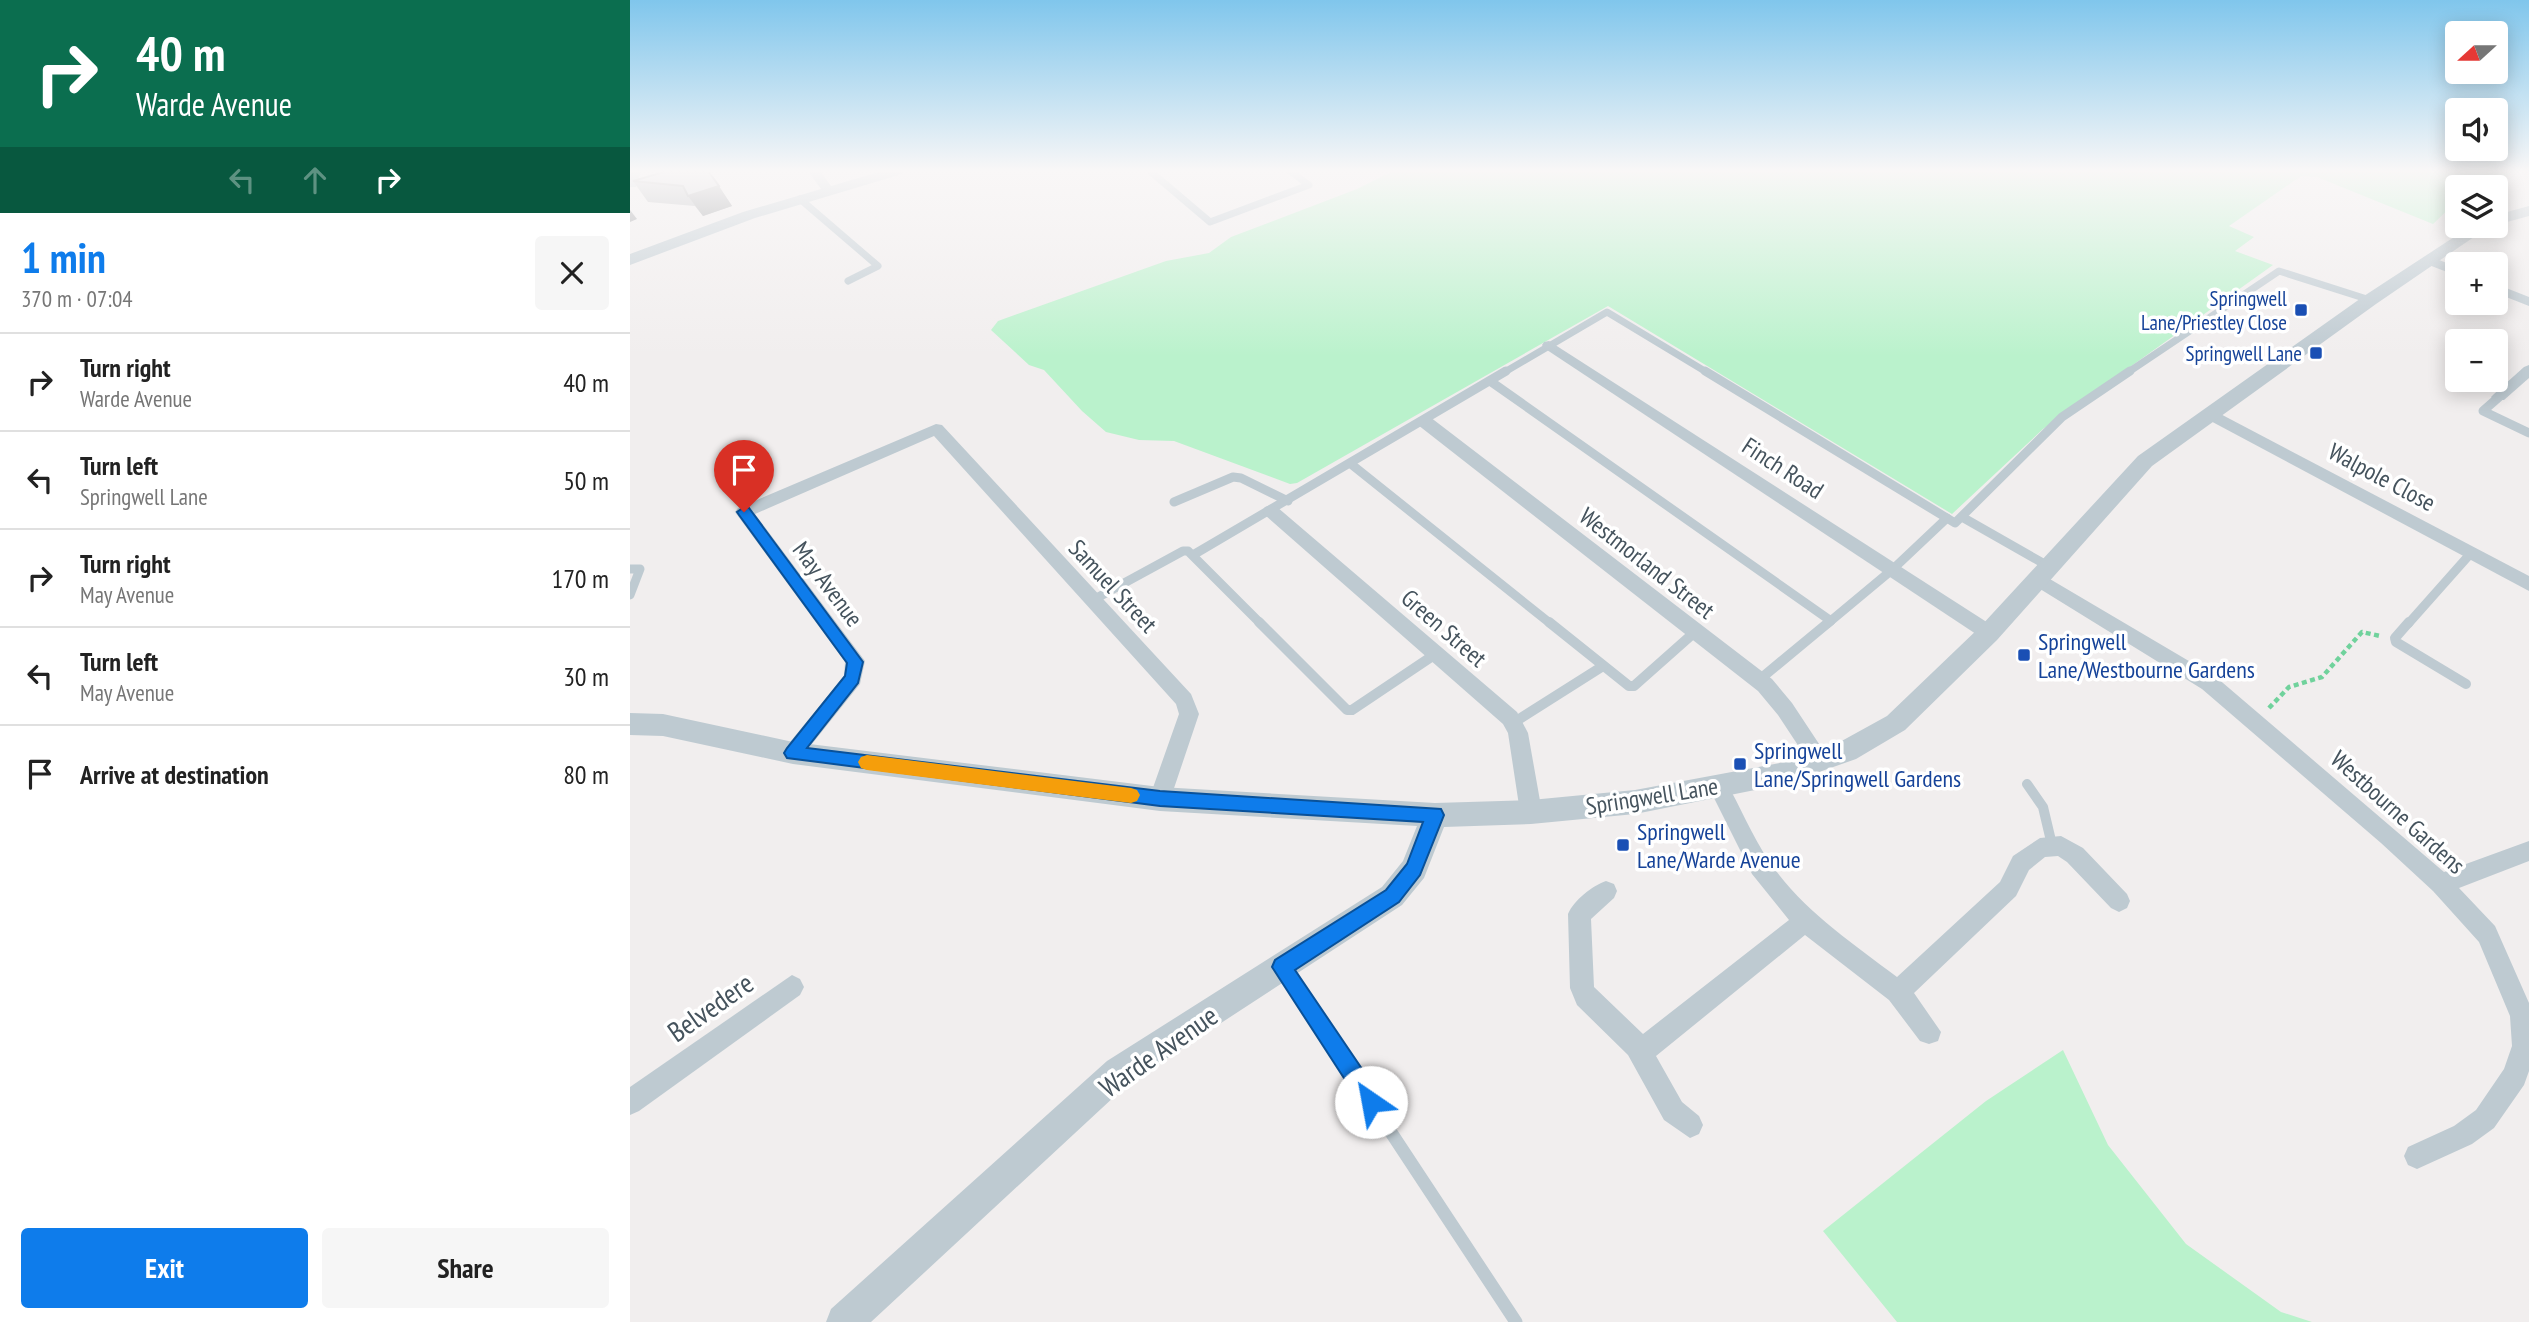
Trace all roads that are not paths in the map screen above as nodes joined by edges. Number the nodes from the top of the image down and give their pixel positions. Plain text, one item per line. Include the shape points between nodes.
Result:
1 (699, 233) edge
2 (839, 233) edge
3 (2463, 238) edge
4 (630, 260) edge
5 (2429, 260) junction
6 (2445, 267) edge
7 (848, 281) dead end
8 (2508, 293) edge
9 (2370, 300) junction
10 (2529, 302) edge
11 (1549, 345) junction
12 (2529, 370) edge
13 (1490, 381) junction
14 (2499, 397) joint
15 (2211, 414) junction
16 (1424, 421) junction
17 (936, 429) joint
18 (2529, 433) edge
19 (1351, 464) junction
20 (1174, 502) dead end
21 (1280, 506) junction
22 (1962, 517) junction
23 (1947, 519) junction
24 (2471, 553) junction
25 (1193, 555) junction
26 (630, 569) edge
27 (1893, 569) junction
28 (2043, 572) junction
29 (2529, 584) edge
30 (630, 595) edge
31 (1093, 600) junction
32 (1831, 621) junction
33 (1696, 631) junction
34 (1989, 633) junction
35 (1437, 653) junction
36 (1603, 666) junction
37 (1759, 680) junction
38 (2466, 684) dead end
39 (1513, 723) junction
40 (630, 724) edge
41 (793, 753) junction
42 (1820, 762) junction
43 (2027, 784) dead end
44 (1718, 786) junction
45 (1160, 799) junction
46 (1531, 812) junction
47 (1435, 815) junction
48 (2052, 845) junction
49 (2529, 851) edge
50 (2441, 884) junction
51 (1606, 891) dead end
52 (2119, 901) dead end
53 (1805, 921) junction
54 (1282, 967) junction
55 (792, 987) dead end
56 (1898, 992) junction
57 (1928, 1032) dead end
58 (1641, 1052) junction
59 (630, 1102) edge
60 (1690, 1125) dead end
61 (2417, 1156) dead end
62 (845, 1322) edge
63 (1516, 1322) edge

1 - 4 street
2 - 7 lane via 878,266
3 - 5 street, Springwell Lane
5 - 6 street
5 - 9 street, Springwell Lane
8 - 10 street
9 - 15 street, Springwell Lane
9 - 22 lane via 2279,271 2062,417
11 - 13 lane
11 - 23 lane via 1611,312
11 - 27 street, Finch Road
12 - 14 street
13 - 16 lane
13 - 32 lane
14 - 18 lane via 2483,411
15 - 24 street, Walpole Close
15 - 28 street, Springwell Lane via 2144,461
16 - 19 lane
16 - 33 street, Westmorland Street
17 - 31 street, Samuel Street
17 - 41 street, May Avenue via 744,512 855,662 853,678
19 - 21 lane
19 - 36 lane
20 - 21 lane via 1233,477
21 - 25 lane
21 - 35 street, Green Street
22 - 23 lane via 1955,523
22 - 28 lane
23 - 27 lane
24 - 29 street, Walpole Close
24 - 38 lane via 2395,639
25 - 31 lane via 1183,551
25 - 35 lane via 1347,710
26 - 30 lane via 639,569
27 - 32 lane
27 - 34 street, Finch Road
28 - 34 street, Springwell Lane
28 - 50 street, Westbourne Gardens via 2209,683
31 - 45 street, Samuel Street via 1184,700 1189,714
32 - 37 lane
33 - 36 lane via 1634,686
33 - 37 street, Westmorland Street
34 - 42 street, Springwell Lane via 1896,723
35 - 39 street, Green Street
36 - 39 lane
37 - 42 street, Westmorland Street via 1785,709
39 - 46 street
40 - 41 street, Springwell Lane via 663,725
41 - 45 street, Springwell Lane
42 - 44 street, Springwell Lane
43 - 48 lane via 2043,807
44 - 46 street, Springwell Lane via 1635,802
44 - 53 street via 1760,867
45 - 47 street, Springwell Lane
46 - 47 street, Springwell Lane
47 - 54 street, Warde Avenue via 1414,869 1392,896
48 - 52 street via 2075,855
48 - 56 street via 2031,853 2008,889
49 - 50 street
50 - 61 street, Westbourne Gardens via 2487,934 2522,1016 2524,1046 2515,1076 2484,1119 2463,1135
51 - 58 street via 1578,914 1581,988
53 - 56 street
53 - 58 street
54 - 62 street, Warde Avenue via 1118,1072
54 - 63 lane
55 - 59 street, Belvedere
56 - 57 street
58 - 60 street via 1673,1111

